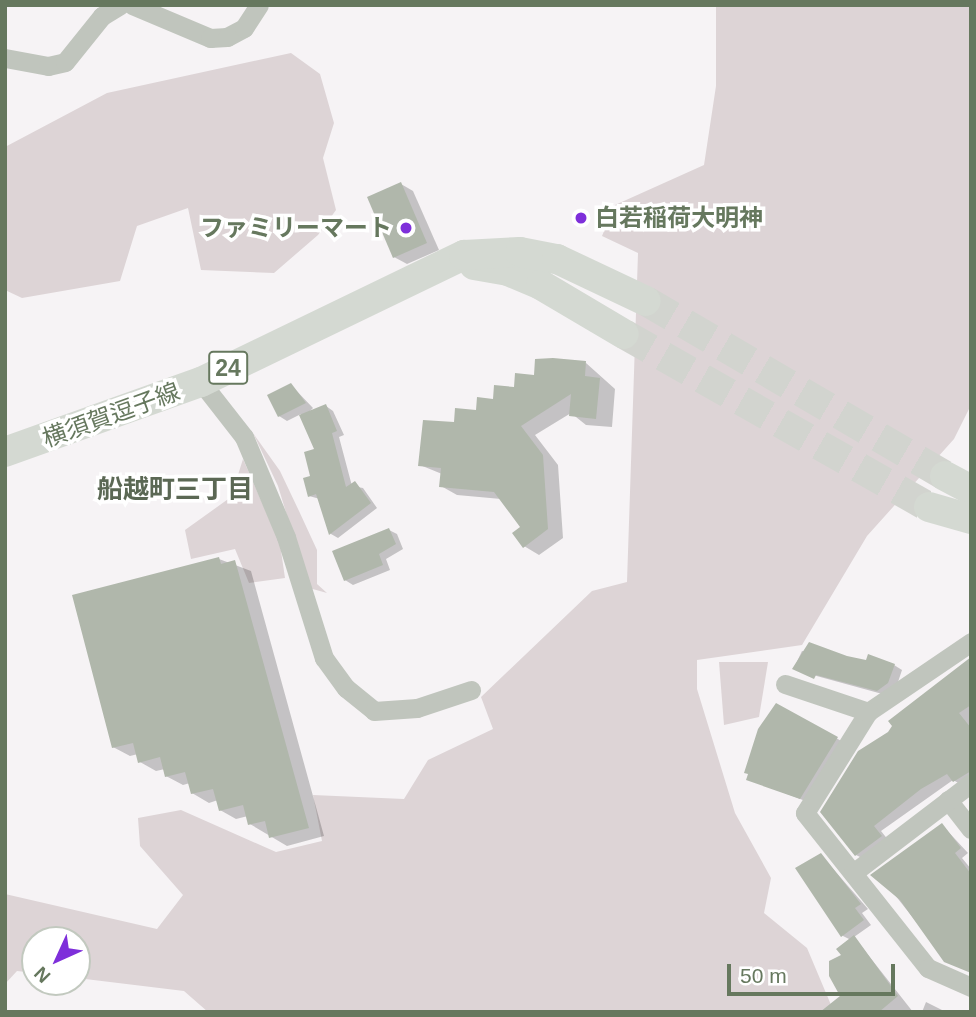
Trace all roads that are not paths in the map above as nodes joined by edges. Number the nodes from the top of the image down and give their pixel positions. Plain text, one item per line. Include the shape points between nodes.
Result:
1 (120, 5) edge
2 (132, 5) edge
3 (259, 5) edge
4 (5, 58) edge
5 (442, 264) junction
6 (646, 301) tunnel mouth
7 (624, 334) tunnel mouth
8 (201, 382) junction
9 (5, 452) edge
10 (945, 476) tunnel mouth
11 (971, 490) edge
12 (929, 506) tunnel mouth
13 (971, 519) edge
14 (971, 642) edge
15 (785, 684) dead end
16 (471, 690) dead end
17 (868, 712) junction
18 (971, 783) edge
19 (948, 800) junction
20 (971, 829) edge
21 (853, 873) junction
22 (971, 987) edge

1 - 4 street via 102,16 65,62 48,66
2 - 3 street via 210,38 227,37 244,28
5 - 6 main road, 横須賀逗子線 / 24 via 489,251 557,258
5 - 7 main road via 509,271
5 - 8 main road, 横須賀逗子線 / 24
8 - 9 main road, 横須賀逗子線 / 24
8 - 16 street via 244,437 286,537 324,658 346,688 374,711 417,708
10 - 11 main road
12 - 13 main road
14 - 17 street
15 - 17 street
17 - 21 street via 805,813
18 - 19 street
19 - 20 street
19 - 21 street
21 - 22 street via 928,968

